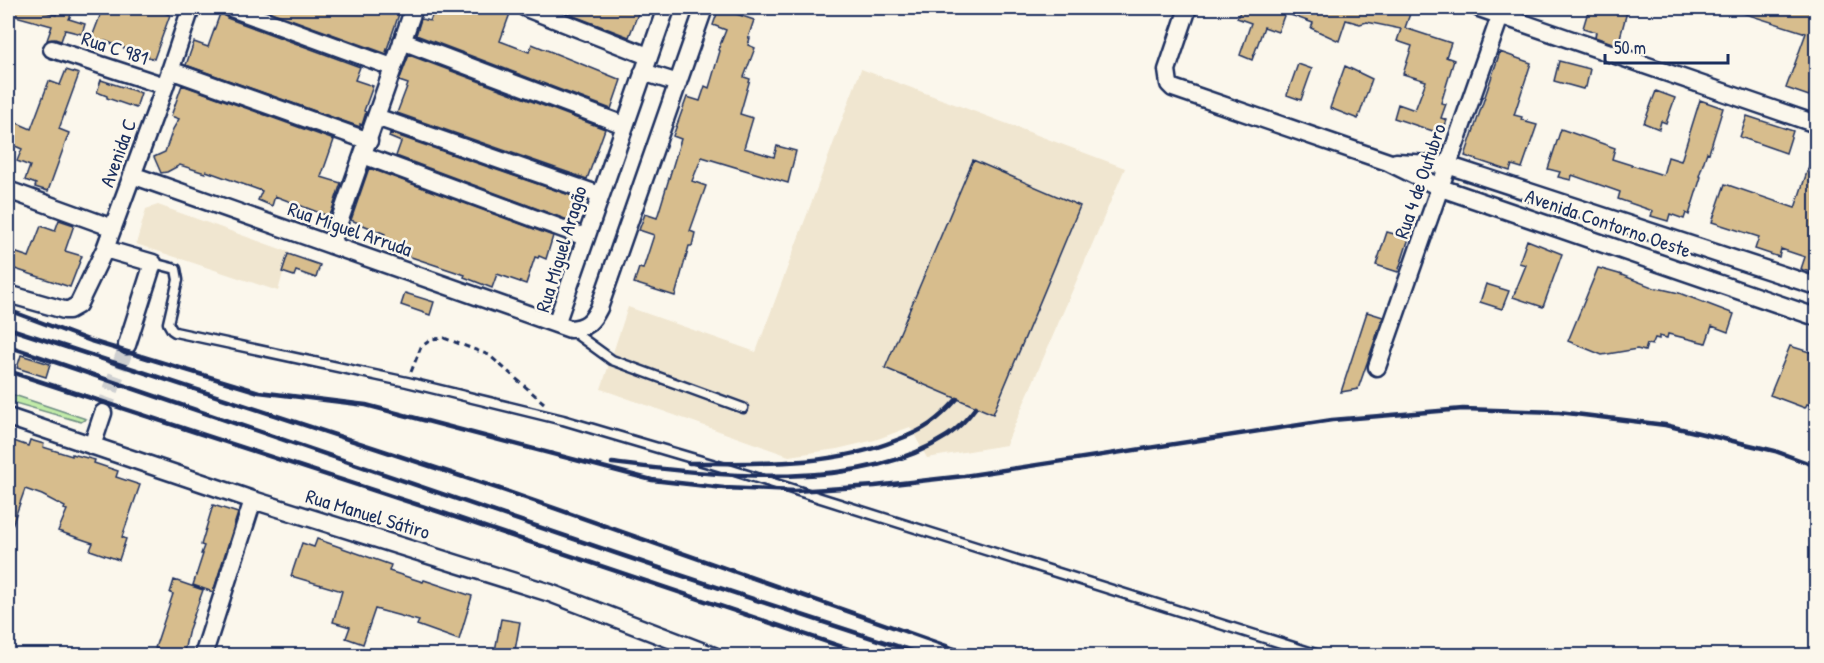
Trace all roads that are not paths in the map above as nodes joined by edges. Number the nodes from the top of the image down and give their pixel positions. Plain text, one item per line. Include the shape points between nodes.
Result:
1 (191, 8) edge
2 (231, 8) edge
3 (414, 8) edge
4 (526, 8) edge
5 (666, 8) edge
6 (704, 8) edge
7 (1188, 8) edge
8 (1479, 8) edge
9 (1502, 11) edge
10 (402, 41) junction
11 (52, 49) dead end
12 (645, 64) junction
13 (392, 67) junction
14 (167, 78) junction
15 (678, 83) junction
16 (376, 117) junction
17 (1816, 124) edge
18 (624, 125) junction
19 (366, 148) junction
20 (1388, 162) junction
21 (1447, 165) junction
22 (132, 175) junction
23 (1441, 188) junction
24 (8, 190) edge
25 (600, 195) junction
26 (112, 228) junction
27 (585, 237) junction
28 (1684, 243) junction
29 (332, 245) junction
30 (105, 249) junction
31 (153, 263) junction
32 (1674, 268) junction
33 (1816, 286) edge
34 (8, 294) edge
35 (1816, 317) edge
36 (563, 326) junction
37 (127, 345) tunnel mouth
38 (1377, 368) dead end
39 (743, 408) dead end
40 (103, 413) tunnel mouth
41 (8, 417) edge
42 (92, 446) junction
43 (253, 500) junction
44 (203, 656) edge
45 (714, 656) edge
46 (1322, 656) edge

1 - 14 street, Avenida C
2 - 13 street
3 - 10 street
4 - 12 street
5 - 12 street, Rua Miguel Aragão
6 - 15 street, Rua Miguel Aragão
7 - 20 street, Avenida Contorno Oeste via 1167,70 1168,84 1173,88
8 - 9 street
9 - 17 street
9 - 21 street, Rua 4 de Outubro
10 - 13 street
10 - 18 street
11 - 14 street, Rua C 981
12 - 15 street
12 - 18 street, Rua Miguel Aragão
13 - 16 street
14 - 19 street, Rua C 981
14 - 22 street, Avenida C
15 - 36 street, Rua Miguel Aragão via 600,308 583,327
16 - 19 street
16 - 25 street
18 - 25 street, Rua Miguel Aragão
19 - 27 street, Rua C 981
19 - 29 street
20 - 21 street, Avenida Contorno Oeste
20 - 23 street, Avenida Contorno Oeste
21 - 23 street, Rua 4 de Outubro
21 - 28 street, Avenida Contorno Oeste
22 - 26 street, Avenida C
22 - 29 street, Rua Miguel Arruda
23 - 32 street, Avenida Contorno Oeste
23 - 38 street, Rua 4 de Outubro
24 - 26 street
25 - 27 street, Rua Miguel Aragão
26 - 30 street, Avenida C
27 - 36 street, Rua Miguel Aragão
28 - 32 street
28 - 33 street, Avenida Contorno Oeste
29 - 36 street, Rua Miguel Arruda
30 - 31 street
30 - 34 street, Avenida C via 74,308 64,310
31 - 37 street
31 - 46 lane via 178,273 168,323 172,330 563,420
32 - 35 street, Avenida Contorno Oeste
36 - 39 lane via 612,360
40 - 42 street
41 - 42 street, Rua Manuel Sátiro
42 - 43 street, Rua Manuel Sátiro
43 - 44 street
43 - 45 street, Rua Manuel Sátiro via 550,593

